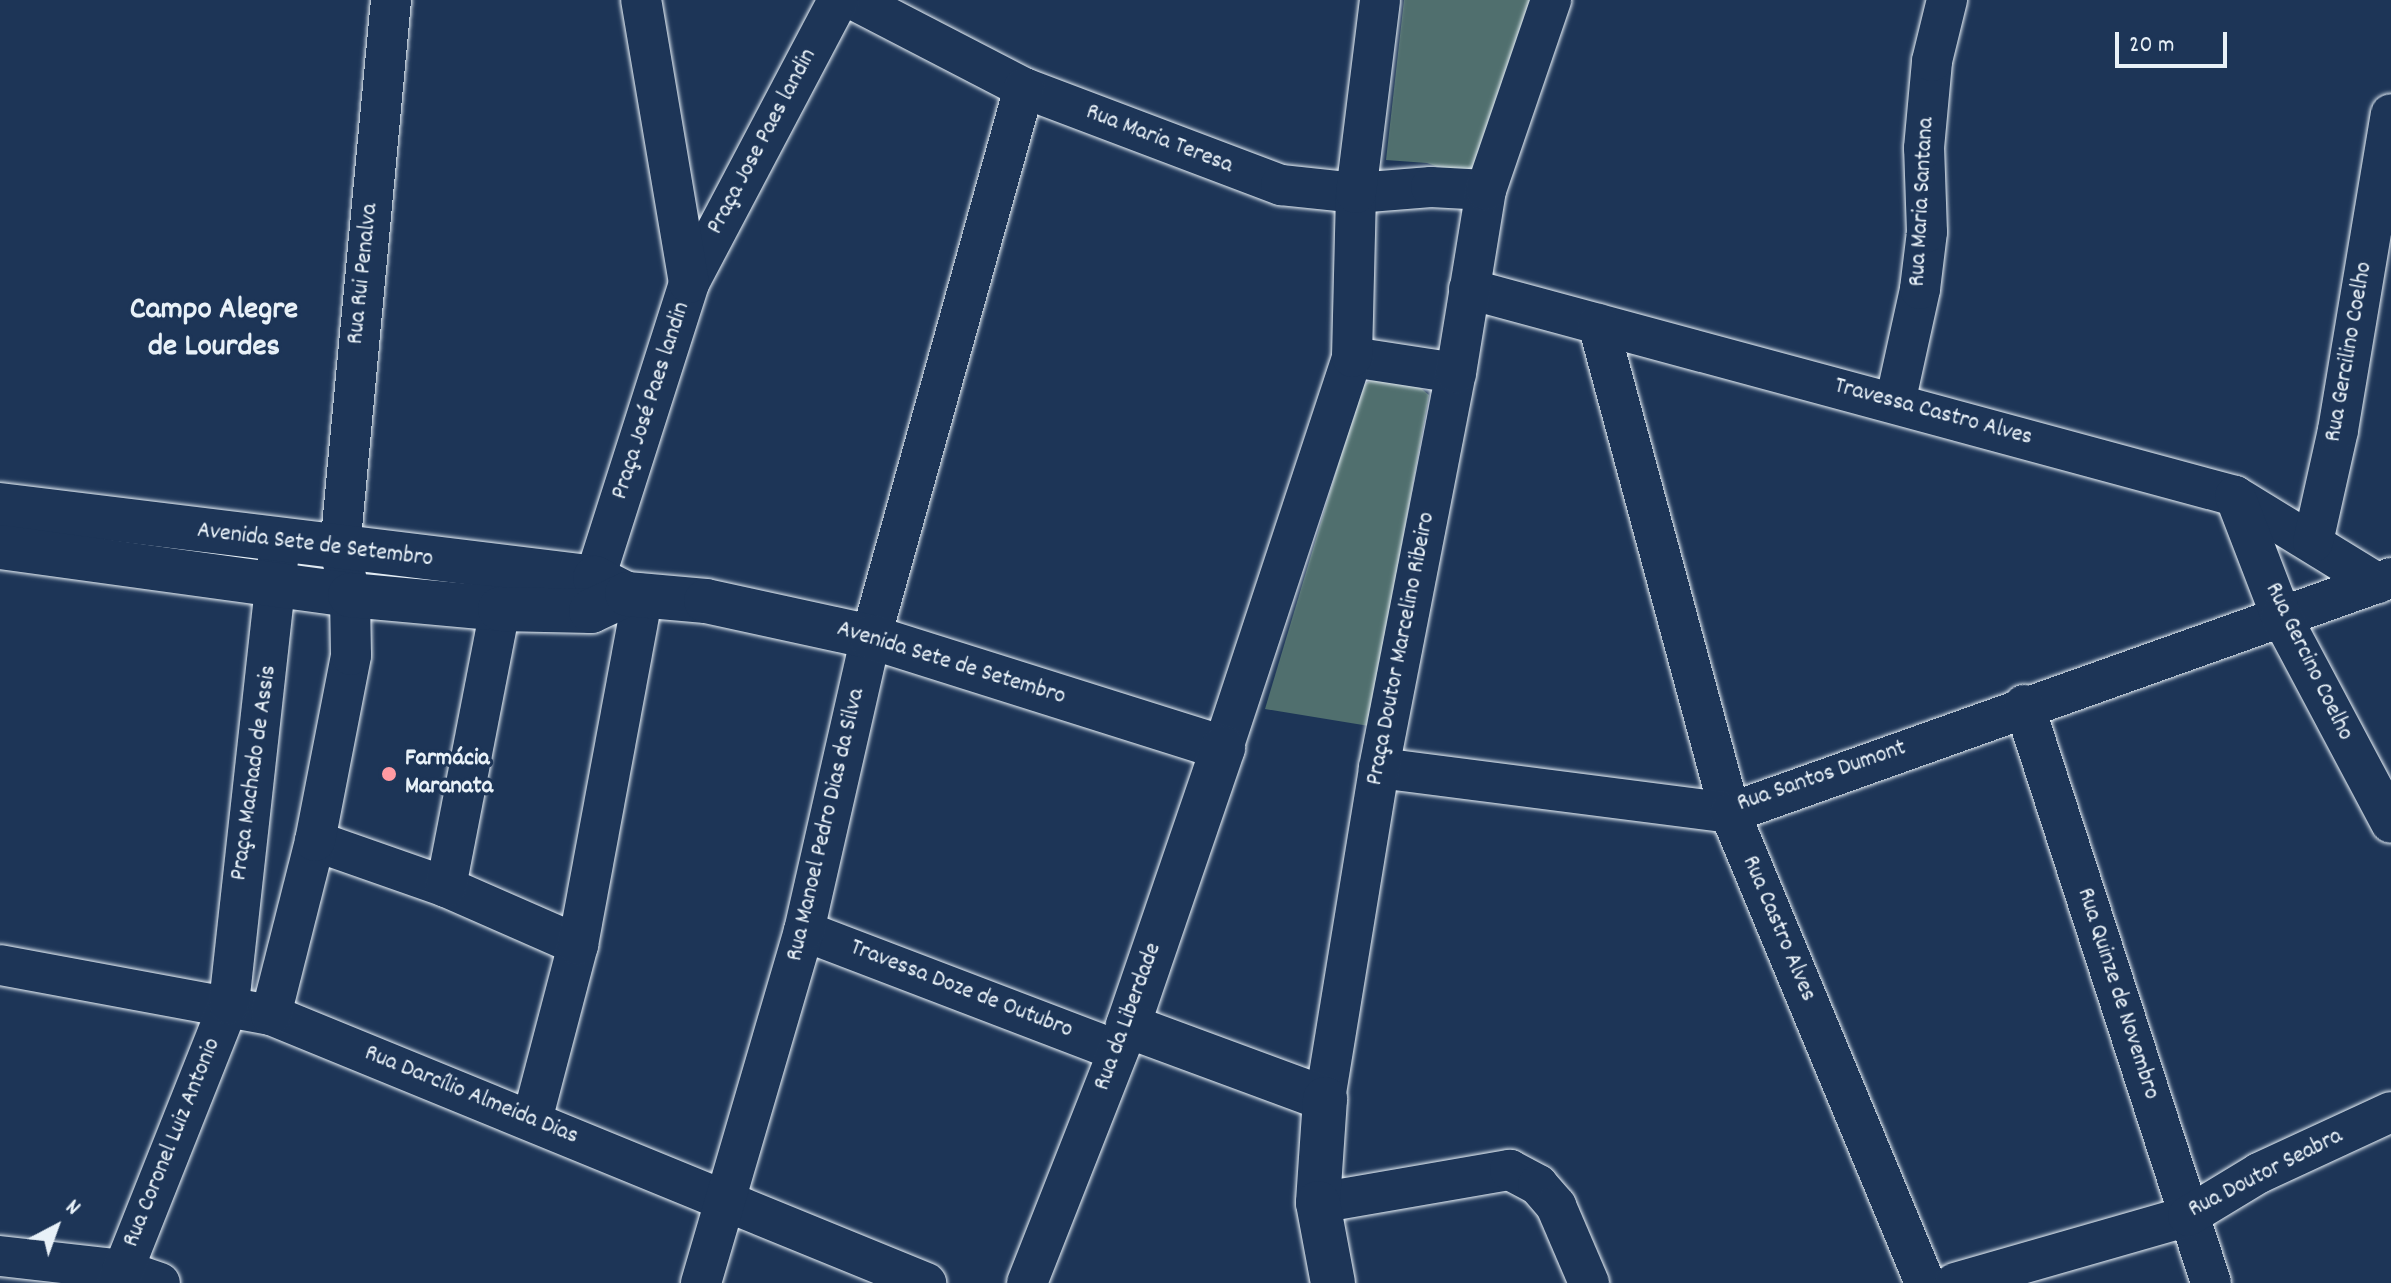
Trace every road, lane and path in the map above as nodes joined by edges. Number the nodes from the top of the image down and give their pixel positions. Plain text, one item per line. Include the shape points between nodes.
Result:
1 (391, 0) edge
2 (641, 0) edge
3 (838, 0) edge
4 (854, 0) edge
5 (1380, 0) edge
6 (1551, 0) edge
7 (1947, 0) edge
8 (1024, 88) junction
9 (2391, 114) edge
10 (1486, 190) junction
11 (1356, 193) junction
12 (689, 283) junction
13 (1469, 289) junction
14 (1598, 324) junction
15 (1352, 357) junction
16 (1456, 373) junction
17 (1895, 403) junction
18 (2235, 496) junction
19 (0, 505) edge
20 (2313, 542) junction
21 (0, 547) edge
22 (340, 549) junction
23 (278, 564) junction
24 (2384, 581) edge
25 (614, 594) junction
26 (350, 595) junction
27 (500, 609) junction
28 (2281, 616) junction
29 (871, 637) junction
30 (2024, 705) junction
31 (1223, 748) junction
32 (1379, 768) junction
33 (1730, 813) junction
34 (2391, 823) edge
35 (315, 841) junction
36 (446, 887) junction
37 (804, 931) junction
38 (578, 945) junction
39 (0, 965) edge
40 (229, 1004) junction
41 (271, 1015) junction
42 (1123, 1038) junction
43 (1325, 1099) junction
44 (2391, 1112) edge
45 (532, 1120) junction
46 (724, 1202) junction
47 (1318, 1203) junction
48 (2188, 1216) junction
49 (0, 1256) edge
50 (120, 1276) edge
51 (160, 1283) edge
52 (701, 1283) edge
53 (926, 1283) edge
54 (1027, 1283) edge
55 (1333, 1283) edge
56 (1589, 1283) edge
57 (1925, 1283) edge
58 (1955, 1283) edge
59 (2211, 1283) edge

1 - 22 street, Rua Rui Penalva
2 - 12 street, Praça José Paes landin
3 - 12 street, Praça Jose Paes landin
4 - 8 street, Rua Maria Teresa
5 - 11 street
6 - 10 street, Praça Doutor Marcelino Ribeiro
7 - 17 street, Rua Maria Santana via 1932,61 1920,289
8 - 11 street, Rua Maria Teresa via 1281,185
8 - 29 street, Rua Manoel Pedro Dias da Silva
9 - 20 street, Rua Gercilino Coelho via 2338,430
10 - 11 street, Rua Maria Teresa via 1421,187
10 - 13 street, Praça Doutor Marcelino Ribeiro
11 - 15 street
12 - 25 street, Praça José Paes landin
13 - 14 street, Travessa Castro Alves
13 - 16 street, Praça Doutor Marcelino Ribeiro
14 - 17 street, Travessa Castro Alves
14 - 33 street, Rua Santos Dumont
15 - 16 street
15 - 31 street
16 - 32 street, Praça Doutor Marcelino Ribeiro
17 - 18 street, Travessa Castro Alves
18 - 20 street, Travessa Castro Alves
18 - 28 street, Rua Gercino Coelho
19 - 23 main road, Avenida Sete de Setembro
20 - 24 street, Travessa Castro Alves
21 - 23 main road, Avenida Sete de Setembro
22 - 23 main road, Avenida Sete de Setembro
22 - 25 main road, Avenida Sete de Setembro
22 - 26 street
23 - 26 main road, Avenida Sete de Setembro
23 - 40 street, Praça Machado de Assis
24 - 28 street, Rua Santos Dumont
25 - 27 main road, Avenida Sete de Setembro
25 - 29 main road, Avenida Sete de Setembro via 764,612
25 - 38 street
26 - 27 main road, Avenida Sete de Setembro
26 - 35 street via 351,655
27 - 36 street
28 - 30 street, Rua Santos Dumont
28 - 34 street, Rua Gercino Coelho
29 - 31 main road, Avenida Sete de Setembro
29 - 37 street, Rua Manoel Pedro Dias da Silva
30 - 33 street, Rua Santos Dumont
30 - 48 street, Rua Quinze de Novembro
31 - 42 main road, Rua da Liberdade
32 - 33 street
32 - 43 street, Praça Doutor Marcelino Ribeiro
33 - 57 street, Rua Castro Alves
35 - 36 street
35 - 41 street
36 - 38 street
37 - 42 street, Travessa Doze de Outubro
37 - 46 street, Rua Manoel Pedro Dias da Silva
38 - 45 street
39 - 40 street, Rua Darcílio Almeida Dias
40 - 41 street, Rua Darcílio Almeida Dias
40 - 50 street, Rua Coronel Luiz Antonio
41 - 45 street, Rua Darcílio Almeida Dias
42 - 43 main road
42 - 54 street, Rua da Liberdade
43 - 47 main road
44 - 48 street, Rua Doutor Seabra via 2259,1173
45 - 46 street, Rua Darcílio Almeida Dias
46 - 52 street, Rua Manoel Pedro Dias da Silva
46 - 53 street, Rua Darcílio Almeida Dias
47 - 55 main road
47 - 56 street via 1510,1170 1538,1185 1556,1206
48 - 58 street, Rua Doutor Seabra
48 - 59 street, Rua Quinze de Novembro
49 - 50 street
50 - 51 street

